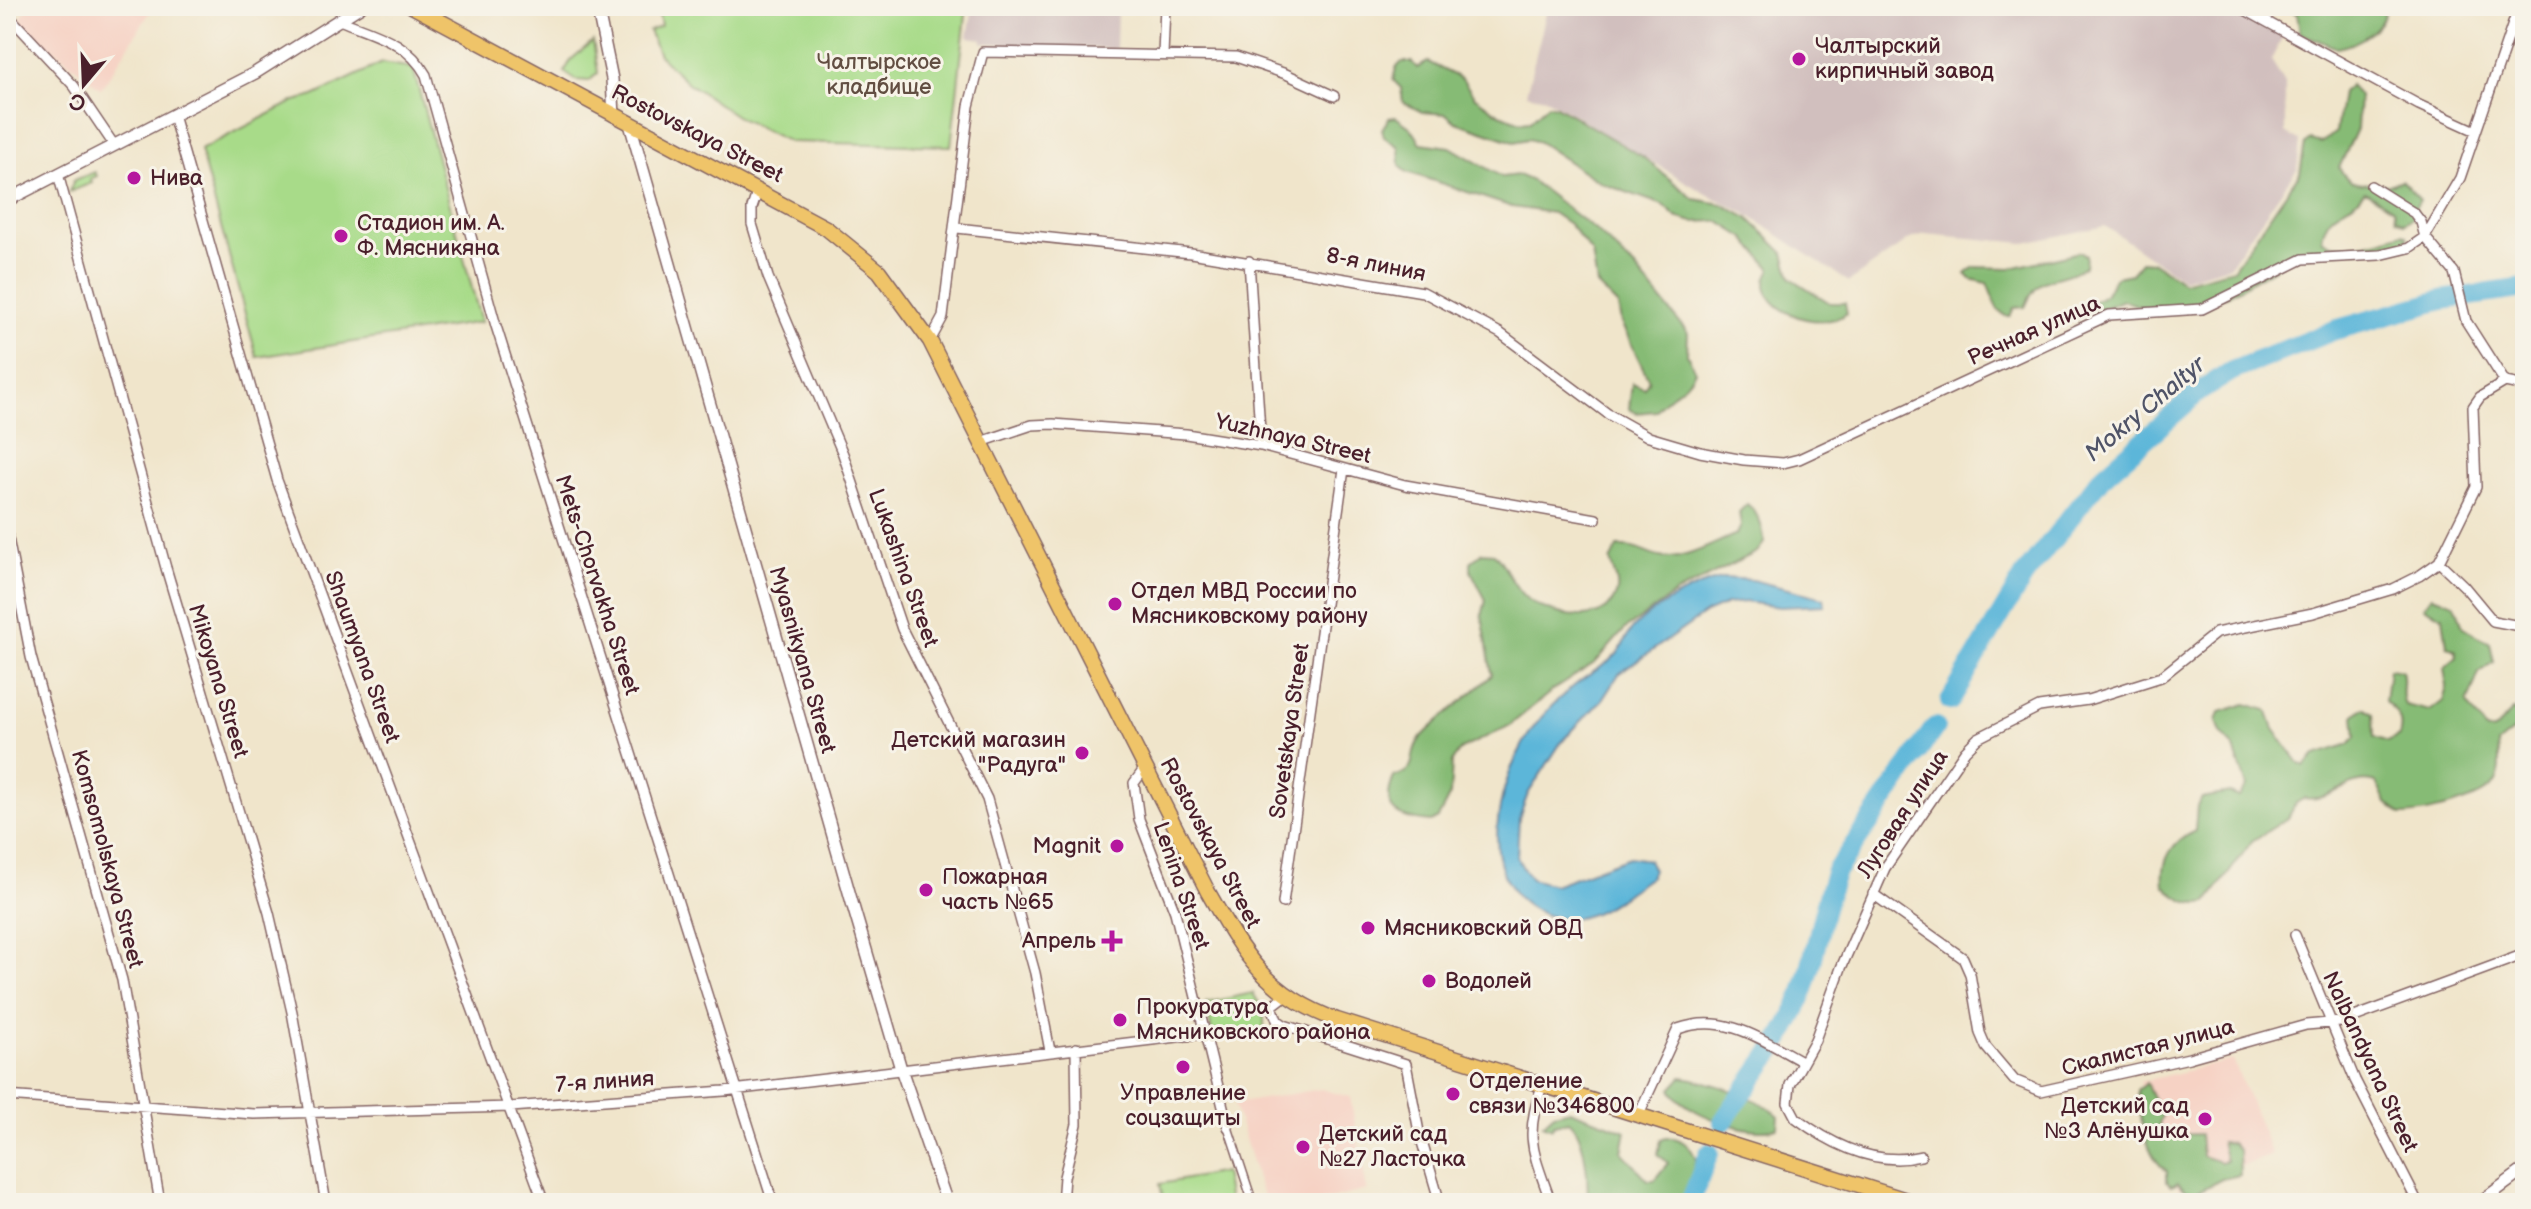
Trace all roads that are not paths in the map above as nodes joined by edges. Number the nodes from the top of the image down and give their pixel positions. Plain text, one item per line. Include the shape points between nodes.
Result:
1 (361, 6) edge
2 (412, 6) edge
3 (597, 6) edge
4 (1165, 6) edge
5 (2238, 6) edge
6 (2519, 6) edge
7 (6, 13) edge
8 (342, 21) junction
9 (1163, 55) junction
10 (1334, 96) dead end
11 (173, 115) junction
12 (614, 116) junction
13 (630, 124) junction
14 (2476, 131) junction
15 (114, 145) junction
16 (58, 174) junction
17 (2371, 186) dead end
18 (758, 190) junction
19 (6, 201) edge
20 (957, 228) junction
21 (2425, 237) junction
22 (1249, 261) junction
23 (930, 341) junction
24 (2505, 382) junction
25 (2525, 386) edge
26 (981, 442) junction
27 (1261, 446) junction
28 (1744, 460) joint
29 (1344, 469) junction
30 (1596, 519) dead end
31 (6, 528) edge
32 (2439, 562) junction
33 (2525, 627) edge
34 (1145, 768) junction
35 (1873, 894) junction
36 (1283, 903) dead end
37 (2295, 935) dead end
38 (2525, 954) edge
39 (1285, 996) junction
40 (2329, 1024) junction
41 (1203, 1034) junction
42 (1076, 1048) junction
43 (1050, 1051) junction
44 (1801, 1061) junction
45 (901, 1069) junction
46 (1542, 1086) junction
47 (737, 1089) junction
48 (6, 1096) edge
49 (145, 1105) junction
50 (511, 1107) junction
51 (310, 1115) junction
52 (1638, 1116) junction
53 (1228, 1127) joint
54 (1921, 1156) dead end
55 (2525, 1169) edge
56 (160, 1203) edge
57 (326, 1203) edge
58 (544, 1203) edge
59 (773, 1203) edge
60 (947, 1203) edge
61 (1062, 1203) edge
62 (1253, 1203) edge
63 (1440, 1203) edge
64 (1551, 1203) edge
65 (1916, 1203) edge
66 (2418, 1203) edge
67 (2479, 1203) edge

1 - 8 street
2 - 12 main road, Rostovskaya Street
3 - 12 street
4 - 9 street
5 - 14 street
6 - 14 street
7 - 15 street via 74,86
8 - 11 street
8 - 47 street, Mets-Chorvakha Street via 398,43 426,75 496,326
9 - 10 street via 1236,57
9 - 20 street via 983,52 969,106
11 - 15 street
11 - 50 street, Shaumyana Street via 277,480
12 - 13 main road, Rostovskaya Street
13 - 18 main road, Rostovskaya Street
13 - 45 street, Myasnikyana Street
14 - 21 street via 2460,178
15 - 16 street
16 - 19 street
16 - 51 street, Mikoyana Street via 166,568 269,913
17 - 21 street via 2414,213
18 - 23 main road, Rostovskaya Street via 826,228 863,256 895,289
18 - 43 street, Lukashina Street via 752,224 768,277 843,454 902,629 987,799 1035,973
20 - 22 street, 8-я линия
20 - 23 street via 943,317
21 - 24 street via 2450,266 2478,343
21 - 28 street, Речная улица via 2400,253 2303,259 2202,309 2109,315 1799,459
22 - 27 street
22 - 28 street, 8-я линия via 1396,284 1432,295 1500,333 1631,428 1672,445
23 - 26 main road, Rostovskaya Street
24 - 25 street
24 - 32 street via 2473,407 2476,487
26 - 27 street, Yuzhnaya Street via 1032,425 1078,424
26 - 34 main road, Rostovskaya Street
27 - 29 street, Yuzhnaya Street
29 - 30 street, Yuzhnaya Street via 1450,495
29 - 36 street, Sovetskaya Street
31 - 49 street, Komsomolskaya Street via 31,657 111,932
32 - 33 street via 2493,621
32 - 35 street, Луговая улица via 2393,589 2300,617 2216,633 2161,677 2088,700 2039,707 1978,738 1895,851
34 - 39 main road, Rostovskaya Street via 1227,926 1254,966
34 - 41 street, Lenina Street via 1134,783 1139,819 1175,912
35 - 40 street, Скалистая улица via 1963,958 1986,1047 2004,1071 2032,1089 2048,1091 2306,1025
35 - 44 street, Луговая улица via 1815,1040
37 - 40 street, Nalbandyana Street
38 - 40 street, Скалистая улица
39 - 46 main road, Rostovskaya Street via 1337,1020
39 - 63 street via 1272,1006 1284,1025 1406,1064
40 - 66 street, Nalbandyana Street
41 - 42 street, 7-я линия
41 - 53 street, Lenina Street
42 - 43 street, 7-я линия
42 - 61 street via 1077,1124
43 - 45 street, 7-я линия
44 - 52 street via 1750,1034 1713,1022 1678,1029
44 - 54 street, Луговая улица via 1788,1095 1796,1118 1876,1159
45 - 47 street, 7-я линия
45 - 60 street, Myasnikyana Street
46 - 52 main road, Rostovskaya Street
46 - 64 street via 1530,1119 1530,1137
47 - 50 street, 7-я линия
47 - 59 street, Mets-Chorvakha Street
48 - 49 street, 7-я линия
49 - 51 street, 7-я линия
49 - 56 street, Komsomolskaya Street
50 - 51 street, 7-я линия
50 - 58 street, Shaumyana Street
51 - 57 street, Mikoyana Street
52 - 65 main road, Rostovskaya Street
53 - 62 street, Lenina Street
55 - 67 street

